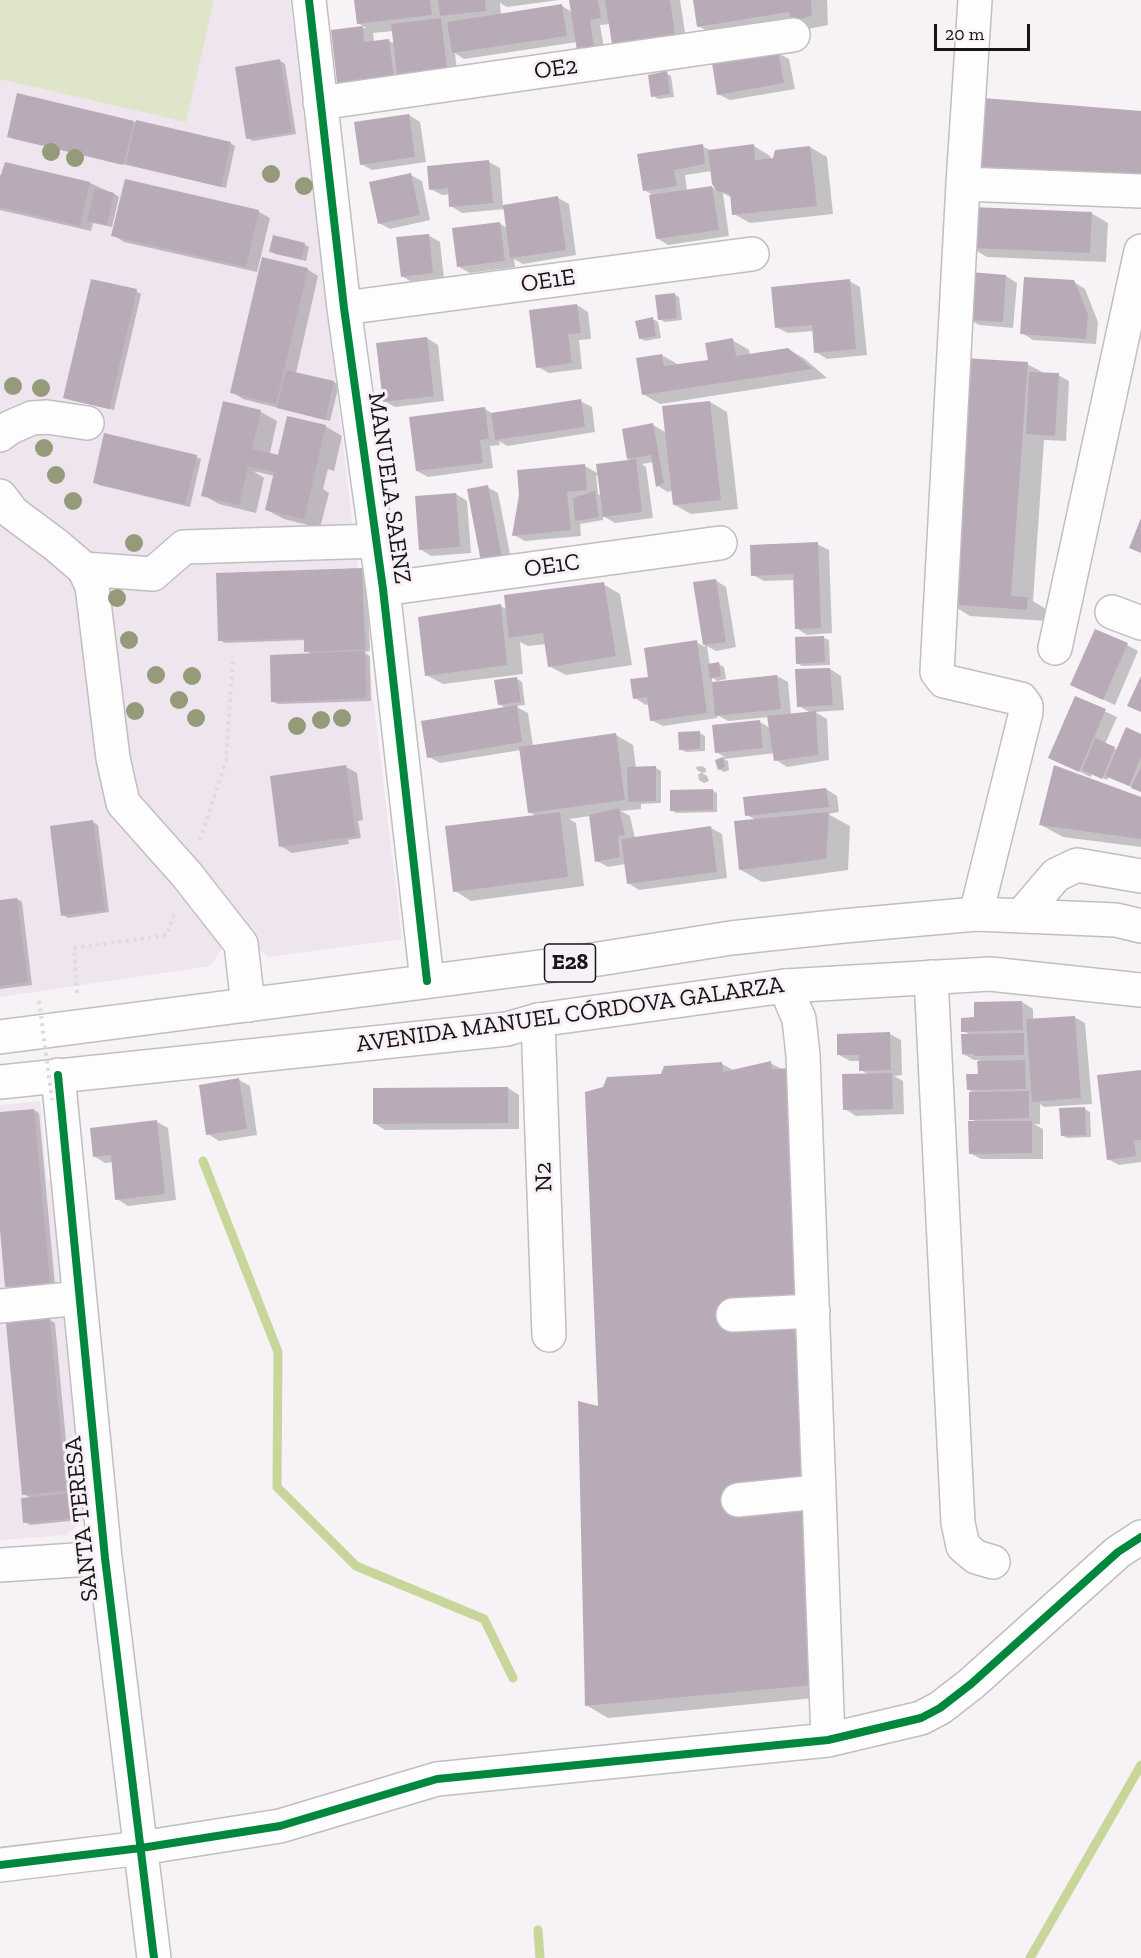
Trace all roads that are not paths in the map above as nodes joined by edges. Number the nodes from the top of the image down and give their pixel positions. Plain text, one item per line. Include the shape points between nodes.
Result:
1 (309, 0) edge
2 (975, 0) edge
3 (793, 35) dead end
4 (320, 103) junction
5 (963, 184) junction
6 (1141, 190) edge
7 (1141, 251) edge
8 (752, 254) dead end
9 (344, 308) junction
10 (87, 423) dead end
11 (0, 435) edge
12 (0, 495) edge
13 (377, 541) junction
14 (720, 543) dead end
15 (84, 569) junction
16 (383, 589) junction
17 (1055, 648) dead end
18 (1141, 876) edge
19 (976, 914) junction
20 (1021, 916) junction
21 (1141, 926) edge
22 (931, 977) junction
23 (427, 981) junction
24 (785, 986) junction
25 (1141, 990) edge
26 (248, 1005) junction
27 (538, 1020) junction
28 (0, 1037) edge
29 (0, 1082) edge
30 (55, 1087) junction
31 (79, 1298) junction
32 (0, 1306) edge
33 (813, 1311) junction
34 (733, 1315) dead end
35 (549, 1335) dead end
36 (817, 1492) junction
37 (738, 1500) dead end
38 (1141, 1537) edge
39 (105, 1558) junction
40 (993, 1562) dead end
41 (0, 1565) edge
42 (828, 1740) junction
43 (141, 1848) junction
44 (0, 1865) edge
45 (154, 1958) edge

1 - 4 street, MANUELA SAENZ
2 - 5 street
3 - 4 street, OE2
4 - 9 street, MANUELA SAENZ
5 - 6 street
5 - 19 street via 937,672 944,681 1020,699 1026,706
7 - 17 street
8 - 9 street, OE1E
9 - 13 street, MANUELA SAENZ
10 - 11 street via 32,418
12 - 15 street via 13,513
13 - 15 street via 184,547 153,574
13 - 16 street, MANUELA SAENZ
14 - 16 street, OE1C
15 - 26 street via 92,586 113,758 123,803 241,944
16 - 23 street, MANUELA SAENZ
18 - 20 street via 1077,865 1056,875
19 - 20 street, E28
19 - 23 street, E28 via 731,938
20 - 21 street, E28 via 1116,920
22 - 24 street, AVENIDA MANUEL CÓRDOVA GALARZA / E28
22 - 25 street, AVENIDA MANUEL CÓRDOVA GALARZA / E28 via 990,974
22 - 40 street via 958,1523 963,1546 976,1557
23 - 26 street, E28
24 - 27 street, AVENIDA MANUEL CÓRDOVA GALARZA / E28
24 - 33 street via 799,1019 802,1046
26 - 28 street, E28
27 - 30 street, AVENIDA MANUEL CÓRDOVA GALARZA / E28 via 495,1030
27 - 35 street, N2
29 - 30 street, AVENIDA MANUEL CÓRDOVA GALARZA / E28
30 - 31 street, SANTA TERESA
31 - 32 street
31 - 39 street, SANTA TERESA
33 - 34 street
33 - 36 street
36 - 37 street
36 - 42 street
38 - 42 street via 1118,1552 940,1708 921,1718
39 - 41 street
39 - 43 street, SANTA TERESA
42 - 43 street via 437,1779 280,1826
43 - 44 street
43 - 45 street, SANTA TERESA

